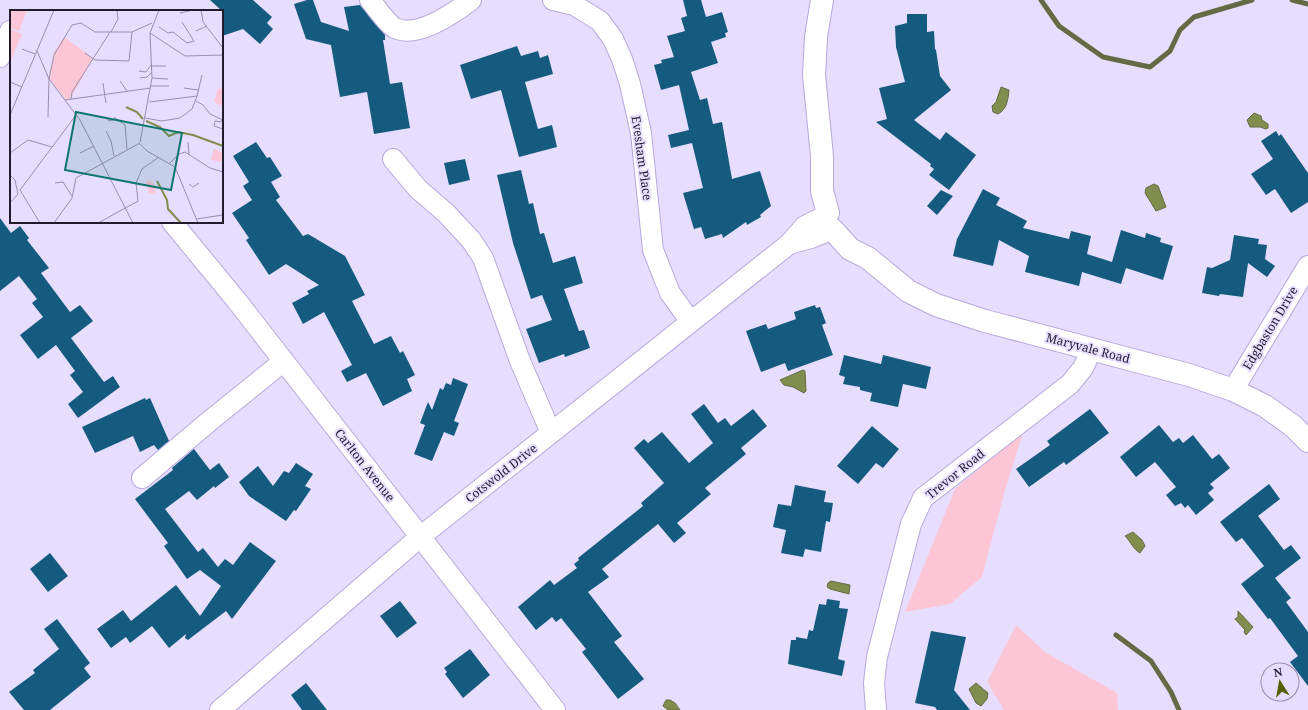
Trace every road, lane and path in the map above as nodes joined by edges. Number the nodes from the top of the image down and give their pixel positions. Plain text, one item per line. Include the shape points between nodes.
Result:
1 (370, 0) edge
2 (471, 0) edge
3 (553, 0) edge
4 (822, 0) edge
5 (7, 28) edge
6 (0, 57) edge
7 (393, 159) dead end
8 (833, 220) junction
9 (173, 223) edge
10 (1308, 266) edge
11 (691, 322) junction
12 (1092, 349) junction
13 (284, 361) junction
14 (1233, 390) junction
15 (551, 433) junction
16 (1308, 441) edge
17 (142, 478) dead end
18 (420, 537) junction
19 (220, 710) edge
20 (555, 710) edge
21 (876, 710) edge

1 - 2 street via 394,27 404,31 441,20
3 - 11 street, Evesham Place via 574,5 600,21 622,59 641,132 653,250 670,293
4 - 8 street via 816,37 814,75 822,156 836,186
5 - 6 street
7 - 15 street via 418,189 446,212 472,240 483,258 520,361
8 - 11 street, Cotswold Drive via 805,226 789,244
8 - 12 street, Maryvale Road via 857,236 868,258 908,291 936,305 985,321
9 - 13 street, Carlton Avenue
10 - 14 street, Edgbaston Drive
11 - 15 street, Cotswold Drive
12 - 14 street, Maryvale Road via 1189,375
12 - 21 street, Trevor Road via 1083,368 1070,384 923,498 911,524 877,657 874,683
13 - 17 street
13 - 18 street, Carlton Avenue
14 - 16 street, Maryvale Road via 1265,406 1293,426
15 - 18 street, Cotswold Drive
18 - 19 street, Cotswold Drive
18 - 20 street, Carlton Avenue

